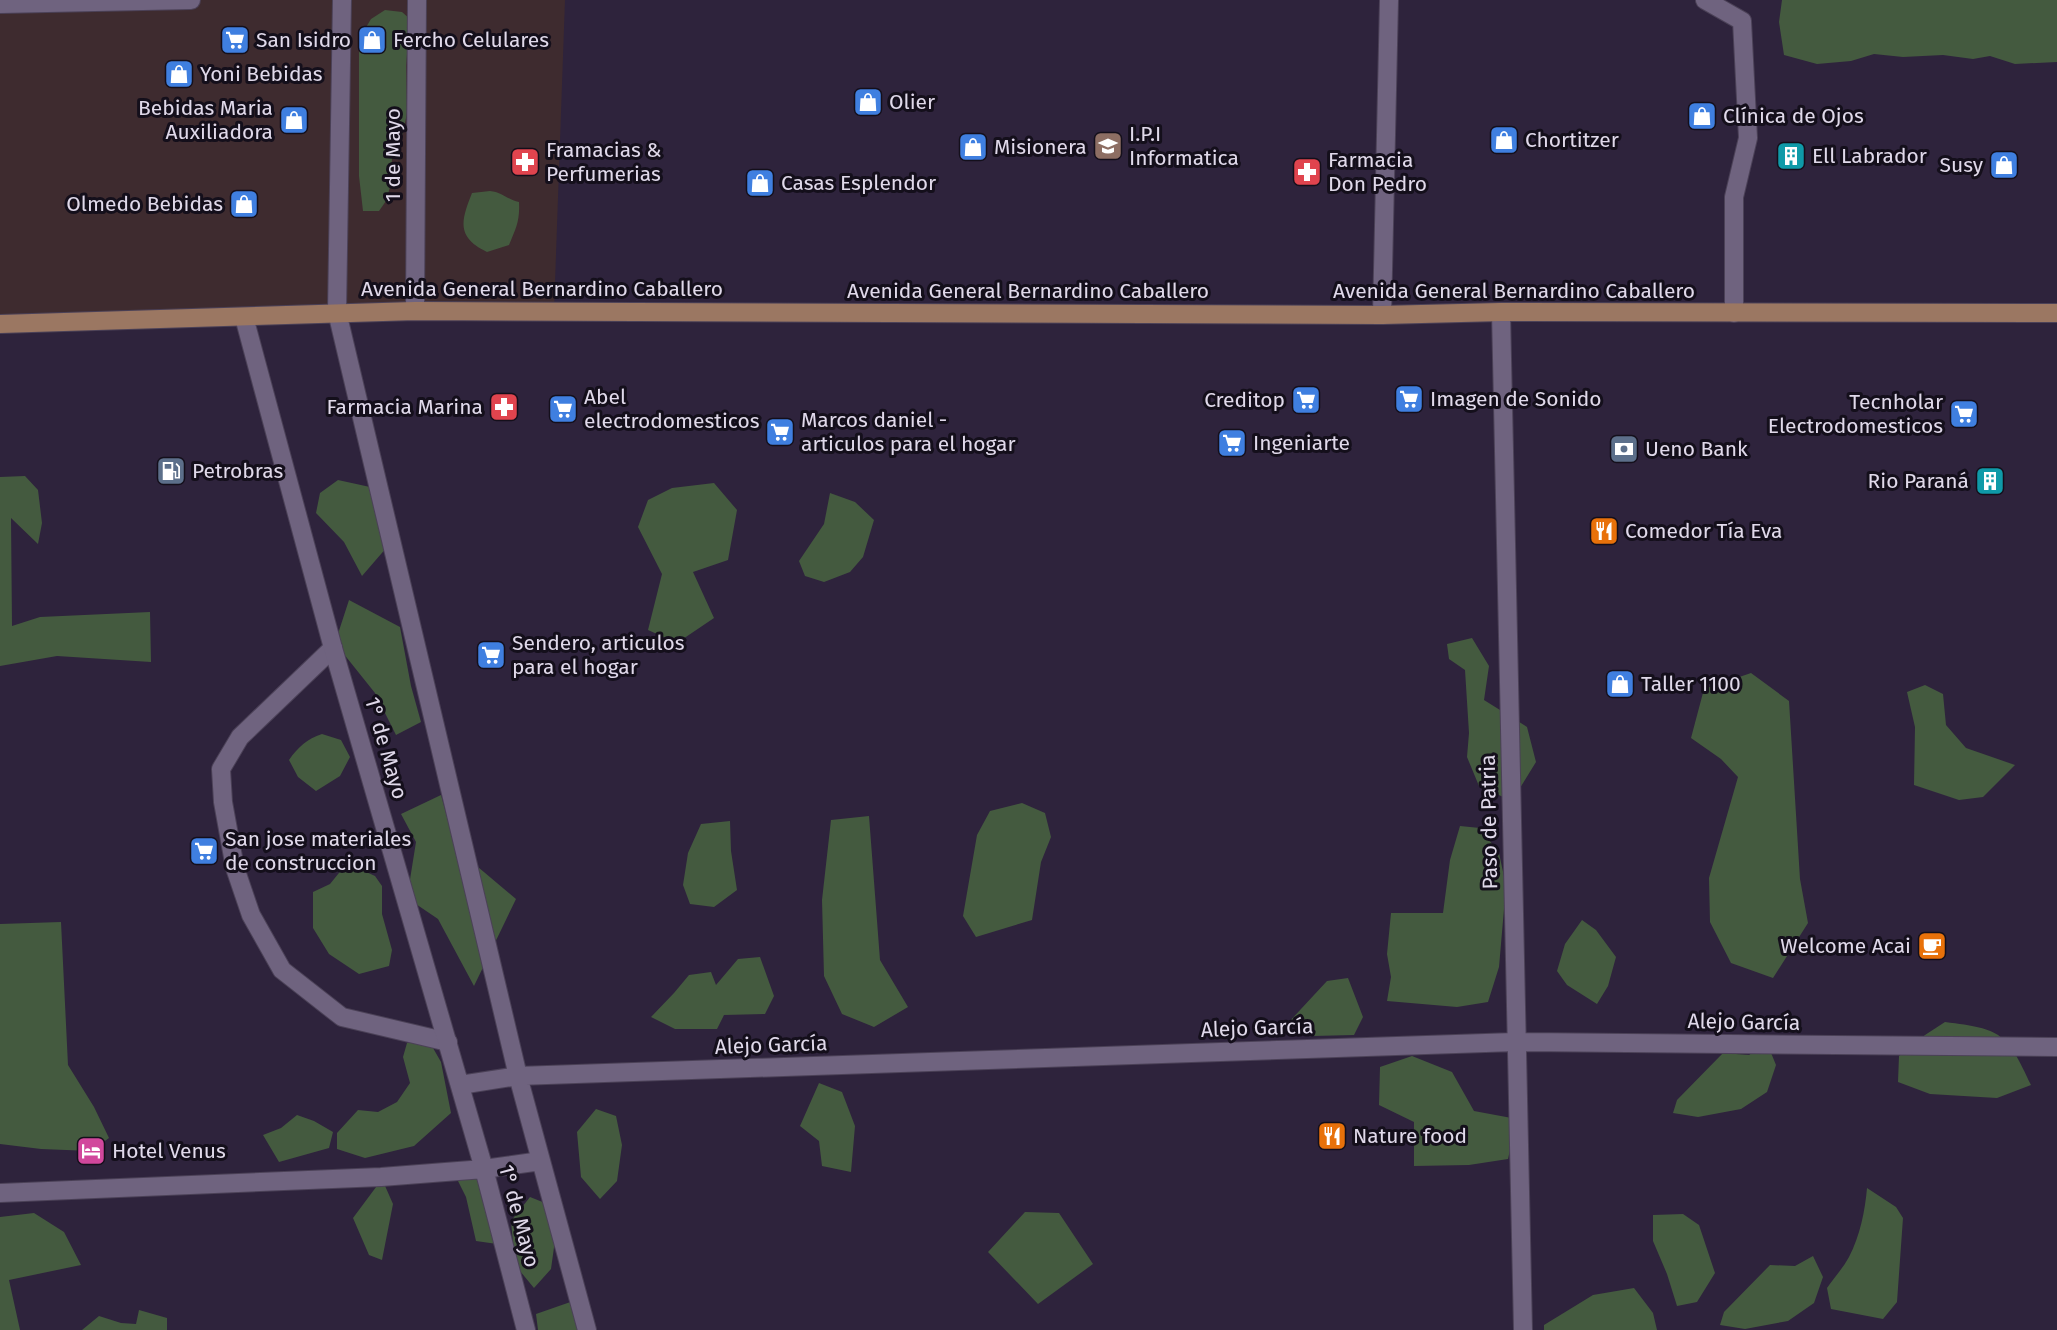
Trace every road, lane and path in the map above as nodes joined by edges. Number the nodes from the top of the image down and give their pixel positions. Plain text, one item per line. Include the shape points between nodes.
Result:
1 (191, 0) edge
2 (342, 0) edge
3 (417, 0) edge
4 (1389, 0) edge
5 (1705, 0) edge
6 (0, 4) edge
7 (415, 311) junction
8 (337, 312) junction
9 (1501, 312) junction
10 (1734, 313) junction
11 (2057, 314) edge
12 (1382, 315) junction
13 (244, 316) junction
14 (0, 324) edge
15 (333, 648) junction
16 (448, 1042) junction
17 (1515, 1042) junction
18 (2057, 1047) edge
19 (518, 1076) junction
20 (460, 1085) junction
21 (541, 1161) junction
22 (484, 1169) junction
23 (0, 1193) edge
24 (526, 1330) edge
25 (587, 1330) edge
26 (1522, 1330) edge

1 - 6 street
2 - 8 street, 1° de Mayo
3 - 7 street, 1 de Mayo
4 - 12 street
5 - 10 street via 1742,21 1748,138 1734,196
7 - 8 main road, Avenida General Bernardino Caballero
7 - 12 main road, Avenida General Bernardino Caballero
8 - 13 main road, Avenida General Bernardino Caballero
8 - 19 street, 1° de Mayo
9 - 10 main road, Avenida General Bernardino Caballero
9 - 12 main road, Avenida General Bernardino Caballero
9 - 17 street, Paso de Patria
10 - 11 main road, Avenida General Bernardino Caballero
13 - 14 main road, Avenida General Bernardino Caballero
13 - 15 street, 1° de Mayo
15 - 16 street, 1° de Mayo
15 - 16 street via 240,737 221,769 235,868 251,915 282,970 342,1017
16 - 20 street, 1° de Mayo
17 - 18 street, Alejo García
17 - 19 street, Alejo García
17 - 26 street, Paso de Patria
19 - 20 street, Alejo García
19 - 21 street, 1° de Mayo
20 - 22 street, 1° de Mayo
21 - 22 street
21 - 25 street, 1° de Mayo
22 - 23 street
22 - 24 street, 1° de Mayo

